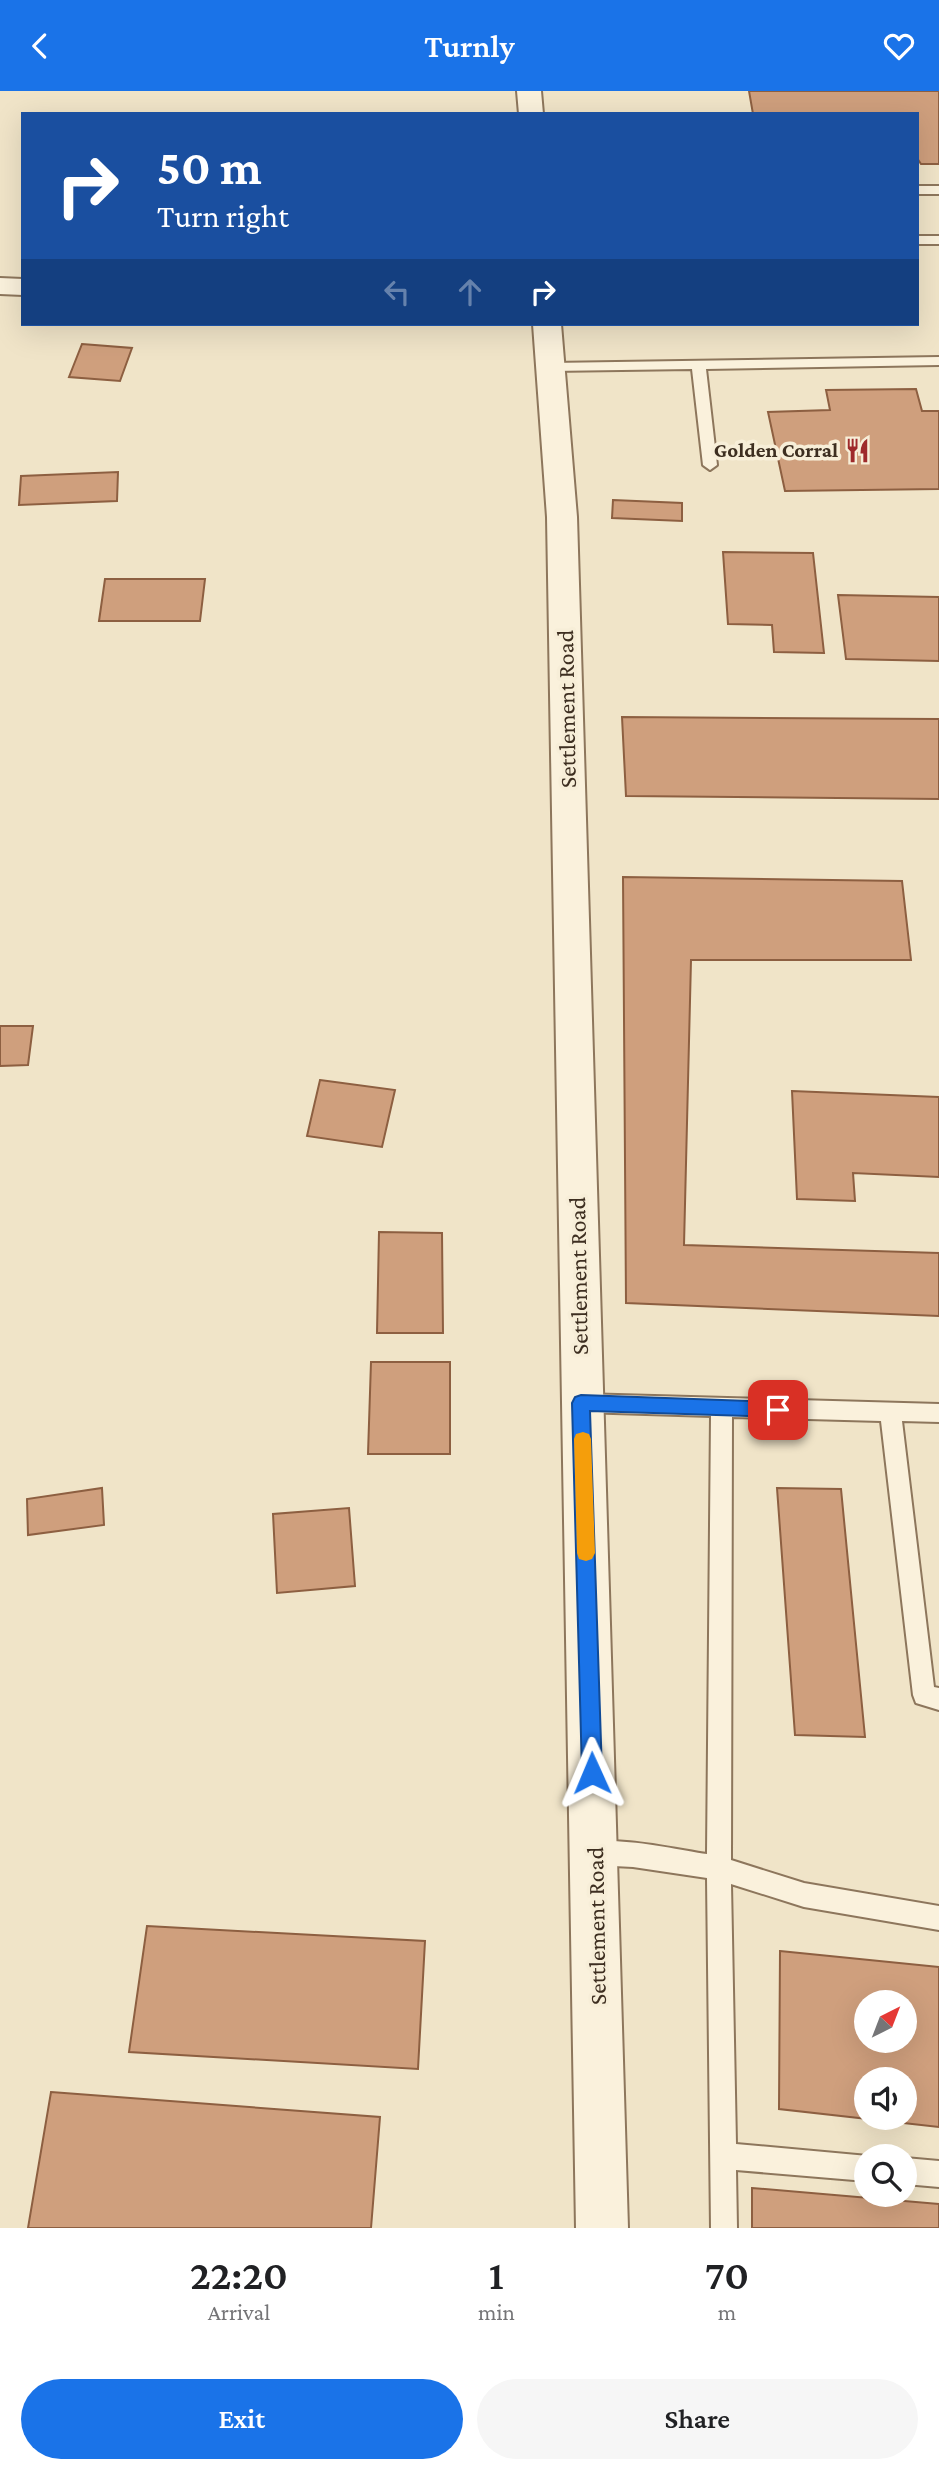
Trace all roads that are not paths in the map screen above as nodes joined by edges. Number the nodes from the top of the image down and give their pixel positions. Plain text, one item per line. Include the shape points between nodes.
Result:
1 (529, 91) edge
2 (531, 112) edge
3 (919, 190) edge
4 (939, 190) edge
5 (919, 240) edge
6 (939, 240) edge
7 (0, 286) edge
8 (21, 287) edge
9 (547, 326) edge
10 (939, 361) edge
11 (699, 365) junction
12 (551, 367) junction
13 (710, 465) dead end
14 (581, 1403) junction
15 (722, 1409) junction
16 (890, 1412) junction
17 (939, 1413) edge
18 (939, 1699) edge
19 (594, 1853) junction
20 (719, 1868) junction
21 (939, 1918) edge
22 (724, 2156) junction
23 (854, 2167) edge
24 (917, 2172) edge
25 (939, 2174) edge
26 (602, 2228) edge
27 (724, 2228) edge

1 - 2 street
3 - 4 lane
5 - 6 lane
7 - 8 street
9 - 12 street, Settlement Road
10 - 11 lane
11 - 12 lane
11 - 13 lane
12 - 14 street, Settlement Road via 562,517
14 - 15 lane
14 - 19 street, Settlement Road
15 - 16 lane
15 - 20 lane
16 - 17 lane
16 - 18 lane via 924,1695
19 - 20 lane
19 - 26 street, Settlement Road
20 - 21 lane via 804,1895
20 - 22 lane
22 - 23 lane
22 - 27 lane
24 - 25 lane

